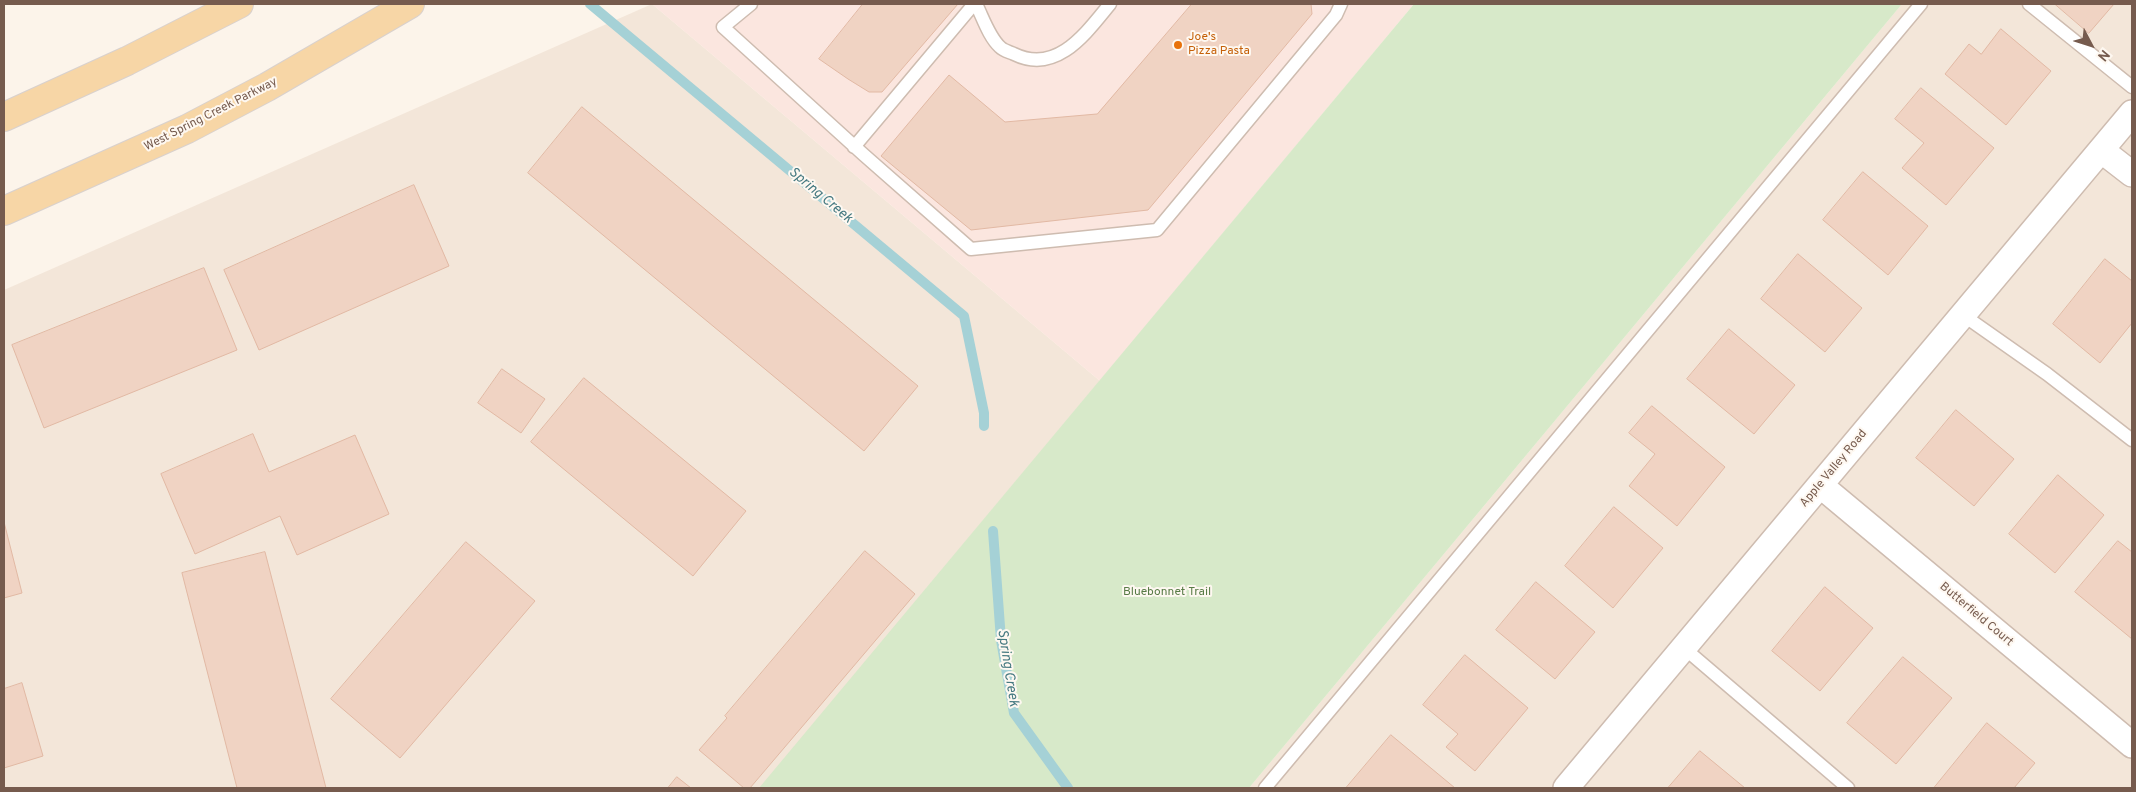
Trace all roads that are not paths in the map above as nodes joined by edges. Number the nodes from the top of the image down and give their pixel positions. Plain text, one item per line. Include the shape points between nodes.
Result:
1 (239, 4) edge
2 (410, 4) edge
3 (751, 4) edge
4 (975, 4) edge
5 (1110, 4) edge
6 (1341, 4) edge
7 (1921, 4) edge
8 (2029, 4) edge
9 (2132, 87) edge
10 (2132, 113) edge
11 (4, 117) edge
12 (854, 146) junction
13 (2101, 150) junction
14 (2132, 174) edge
15 (4, 211) edge
16 (1963, 315) junction
17 (2132, 440) edge
18 (1820, 485) junction
19 (1684, 648) junction
20 (2132, 745) edge
21 (1264, 788) edge
22 (1566, 788) edge
23 (1848, 788) edge

1 - 11 main road via 127,61
2 - 15 main road, West Spring Creek Parkway via 267,88 187,129
3 - 12 lane via 723,27
4 - 5 lane via 1001,48 1025,60 1045,60 1074,46
4 - 12 lane
6 - 12 lane via 1336,15 1158,230 971,249
7 - 21 lane
8 - 9 lane
10 - 13 street, Apple Valley Road
13 - 14 street
13 - 16 street, Apple Valley Road
16 - 17 lane via 2047,374
16 - 18 street, Apple Valley Road
18 - 19 street, Apple Valley Road
18 - 20 street, Butterfield Court
19 - 22 street, Apple Valley Road
19 - 23 lane

